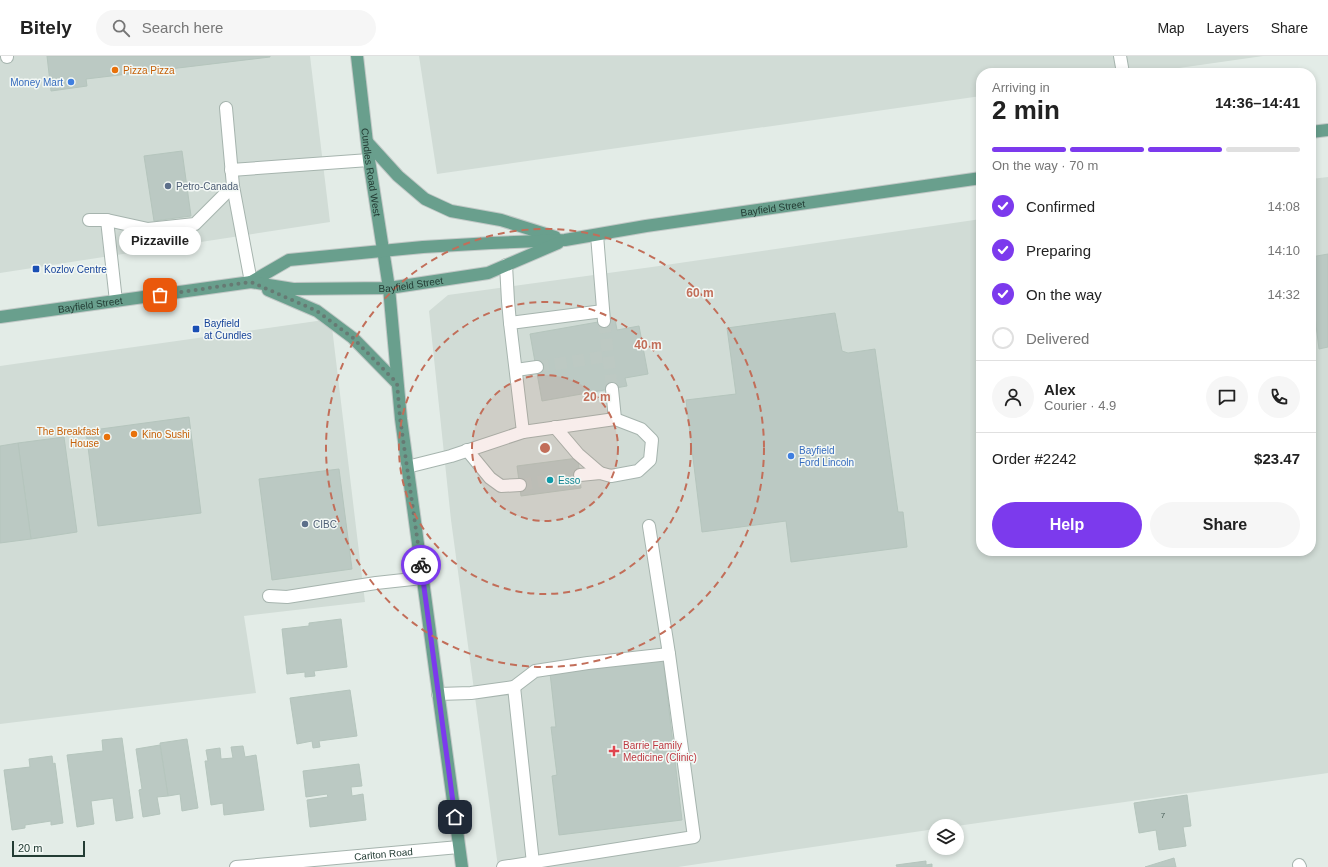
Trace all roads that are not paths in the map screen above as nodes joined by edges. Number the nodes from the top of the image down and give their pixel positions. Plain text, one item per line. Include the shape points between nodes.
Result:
1 (357, 56) edge
2 (1120, 56) edge
3 (1121, 68) edge
4 (226, 108) dead end
5 (1328, 130) edge
6 (1316, 131) edge
7 (368, 143) junction
8 (369, 160) junction
9 (231, 170) junction
10 (976, 179) edge
11 (233, 186) junction
12 (89, 220) dead end
13 (107, 220) junction
14 (597, 235) junction
15 (565, 240) junction
16 (383, 250) junction
17 (506, 265) junction
18 (251, 282) junction
19 (389, 288) junction
20 (116, 301) junction
21 (0, 317) edge
22 (510, 323) junction
23 (536, 367) tunnel mouth
24 (516, 370) junction
25 (397, 383) junction
26 (612, 389) tunnel mouth
27 (615, 419) junction
28 (555, 427) junction
29 (523, 432) junction
30 (467, 450) junction
31 (407, 466) junction
32 (600, 472) junction
33 (580, 475) tunnel mouth
34 (520, 485) tunnel mouth
35 (649, 526) dead end
36 (422, 578) junction
37 (269, 596) dead end
38 (669, 654) junction
39 (514, 686) junction
40 (438, 694) junction
41 (459, 848) junction
42 (532, 863) junction
43 (236, 867) edge
44 (462, 867) edge
45 (503, 867) edge

1 - 7 main road, Cundles Road West
2 - 3 street
4 - 9 street
5 - 6 main road
7 - 8 main road, Cundles Road West
7 - 15 main road via 398,176 425,199 452,210 501,220
8 - 9 street
8 - 16 main road, Cundles Road West
9 - 11 street
10 - 14 main road, Bayfield Street
11 - 13 street via 195,224 148,229
11 - 18 street
12 - 13 street
13 - 20 street
14 - 15 main road, Bayfield Street
14 - 22 street via 603,316
15 - 16 main road, Bayfield Street
15 - 17 main road, Bayfield Street
16 - 18 main road, Bayfield Street via 289,260
16 - 19 main road, Cundles Road West
17 - 19 main road, Bayfield Street via 488,273
17 - 22 street
18 - 19 main road, Bayfield Street via 293,289
18 - 20 main road, Bayfield Street
18 - 25 main road via 317,311 353,338
19 - 25 main road, Cundles Road West
20 - 21 main road, Bayfield Street
22 - 24 street
23 - 24 street
24 - 29 street
25 - 31 main road, Cundles Road West
26 - 27 street
27 - 28 street
27 - 32 street via 641,428 652,440 650,460 638,471 611,476
28 - 29 street
28 - 32 street via 578,454
29 - 30 street
30 - 31 street
30 - 34 street via 490,478 501,486
31 - 36 main road, Cundles Road West
32 - 33 street
35 - 38 street
36 - 37 street via 287,597
36 - 40 main road, Cundles Road West
38 - 39 street via 588,662 535,672
38 - 42 street via 694,837
39 - 40 street via 471,693
39 - 42 street
40 - 41 main road, Cundles Road West
41 - 43 street, Carlton Road
41 - 44 main road, Cundles Road West
42 - 45 street

